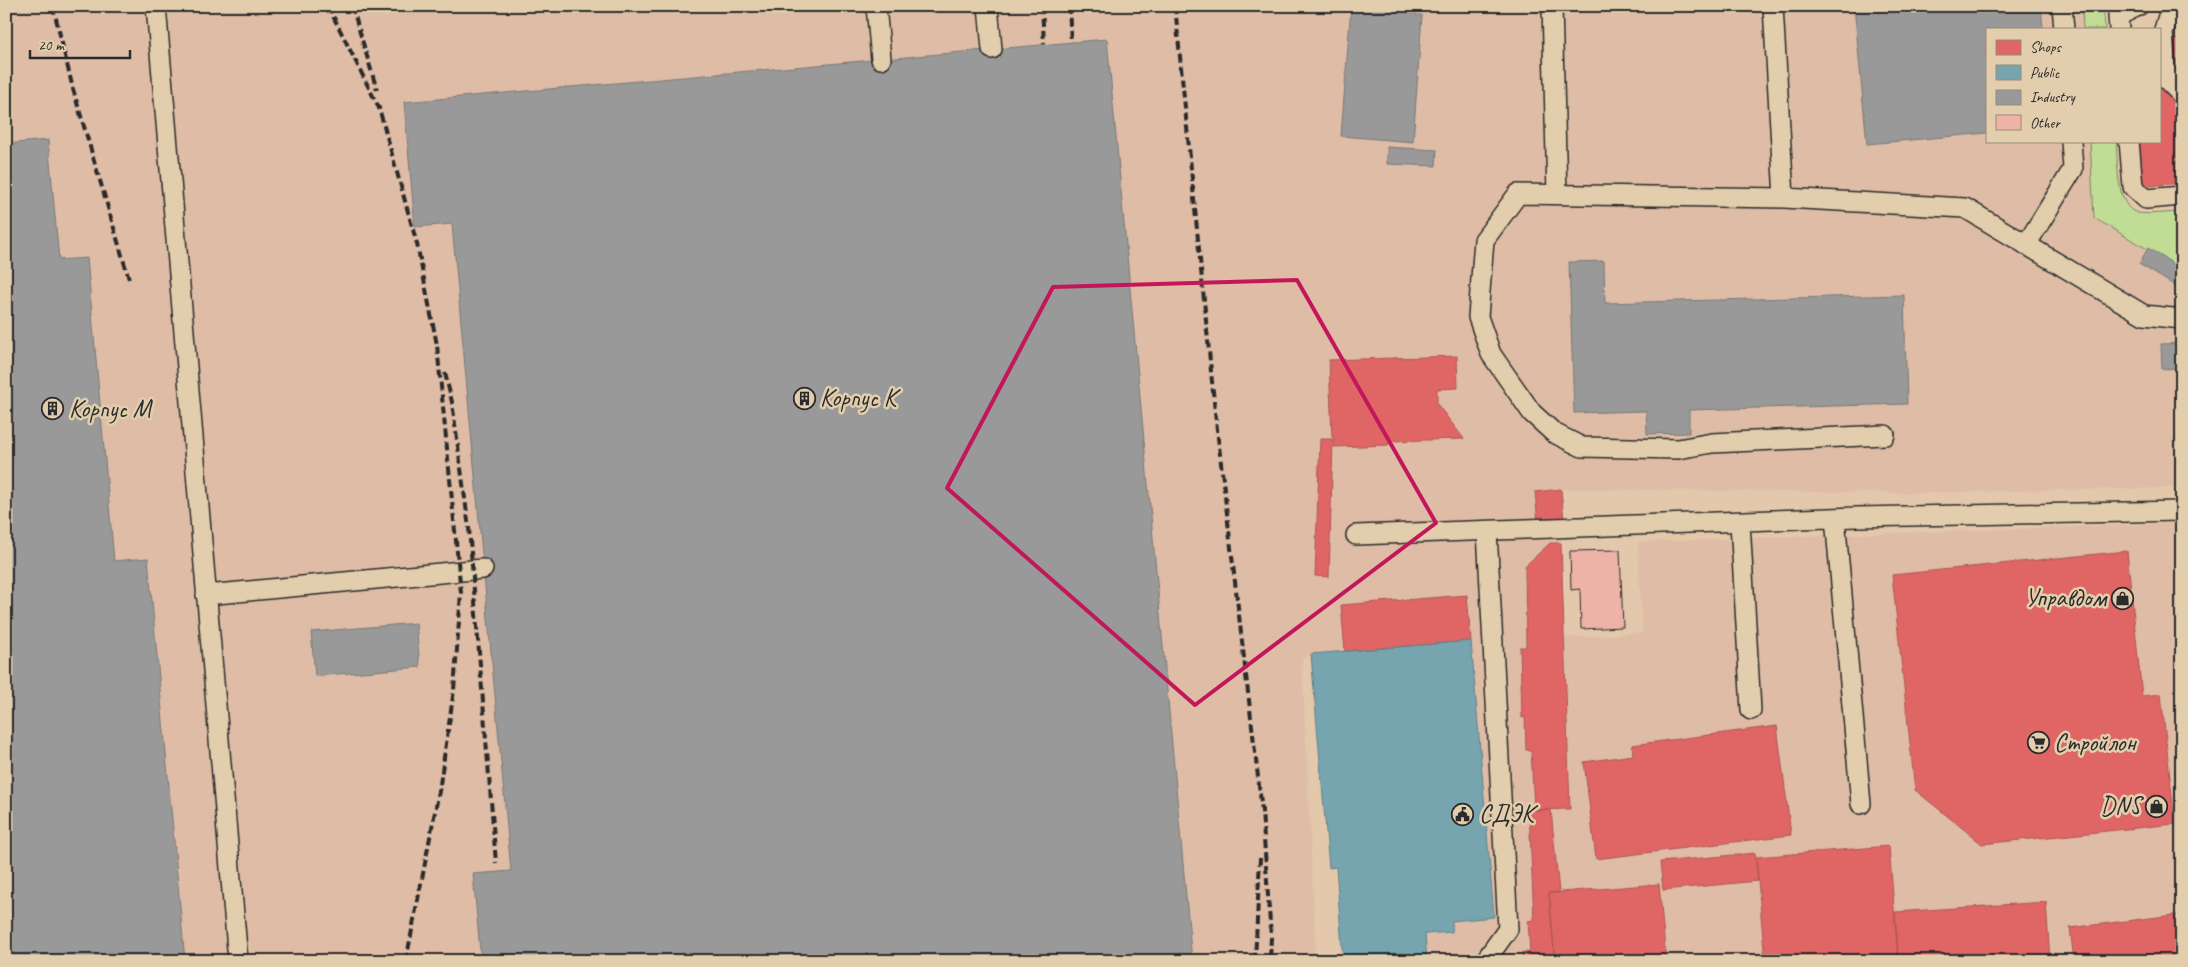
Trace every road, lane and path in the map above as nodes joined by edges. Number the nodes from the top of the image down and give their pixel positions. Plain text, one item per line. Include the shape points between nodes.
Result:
1 (156, 6) edge
2 (876, 6) edge
3 (988, 6) edge
4 (1552, 6) edge
5 (1773, 6) edge
6 (2062, 6) edge
7 (2138, 6) edge
8 (2171, 6) edge
9 (2064, 28) edge
10 (2119, 28) edge
11 (992, 49) dead end
12 (881, 59) dead end
13 (2182, 95) edge
14 (2071, 142) edge
15 (2129, 142) edge
16 (1557, 194) junction
17 (2182, 196) edge
18 (1784, 198) junction
19 (2026, 245) junction
20 (2182, 319) edge
21 (1885, 435) dead end
22 (2182, 511) edge
23 (1835, 518) junction
24 (1740, 522) junction
25 (1487, 531) junction
26 (1356, 535) dead end
27 (483, 570) dead end
28 (206, 595) junction
29 (1751, 710) dead end
30 (1862, 804) dead end
31 (238, 961) edge
32 (1485, 961) edge

1 - 28 lane
2 - 12 lane
3 - 11 lane
4 - 16 lane
5 - 18 lane
6 - 9 lane
7 - 10 lane via 2118,16
8 - 13 lane via 2162,33 2167,80
14 - 19 lane via 2073,169
15 - 17 lane via 2133,187 2146,199
16 - 18 lane
16 - 21 lane via 1518,194 1484,240 1478,317 1495,360 1532,413 1554,434 1582,447 1678,449 1712,443
18 - 19 lane via 1965,208
19 - 20 lane via 2144,316
22 - 23 lane
23 - 24 lane
23 - 30 lane
24 - 25 lane
24 - 29 lane
25 - 26 lane
25 - 32 lane via 1508,929
27 - 28 lane
28 - 31 lane

